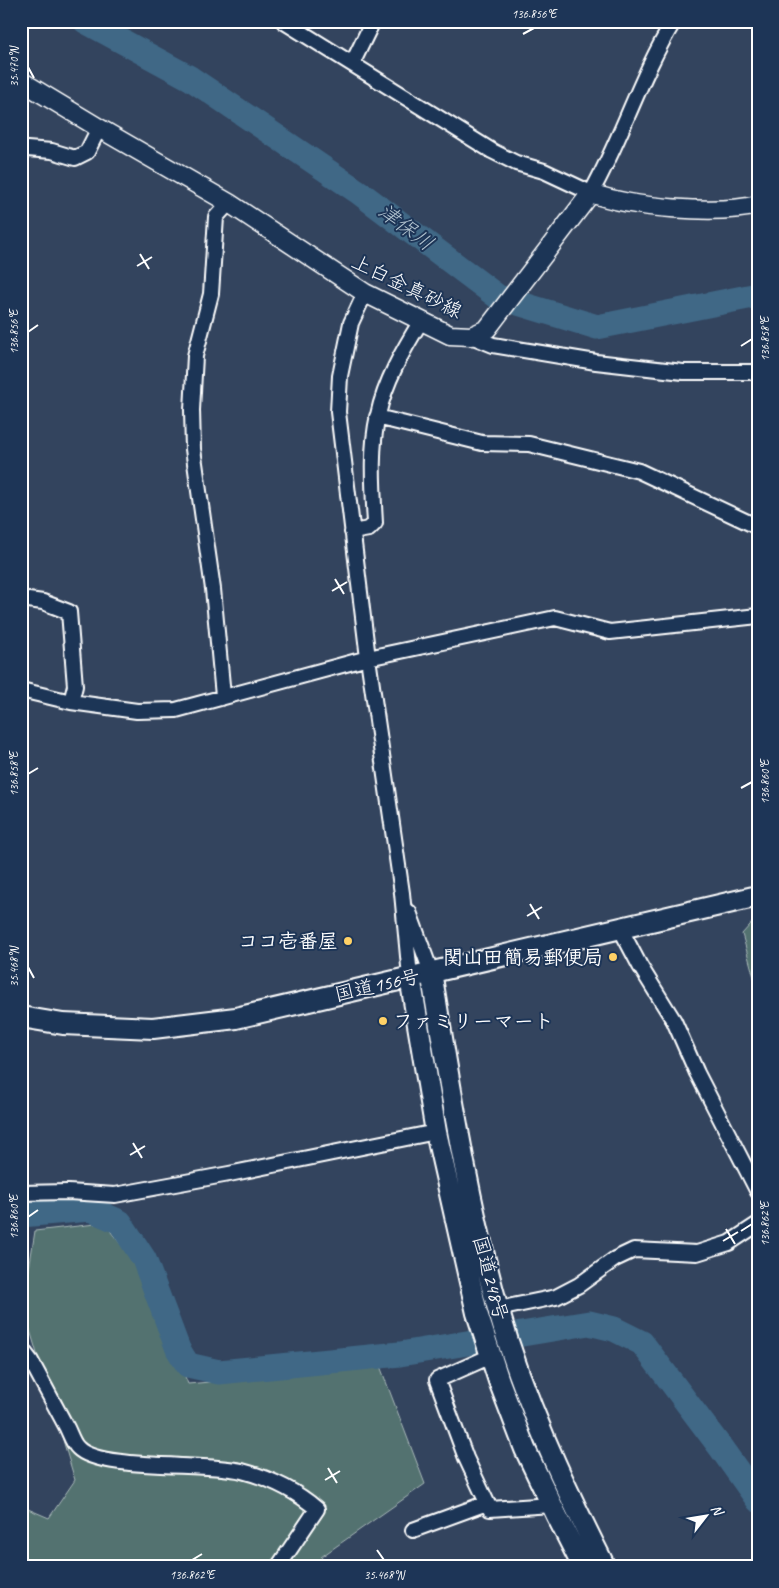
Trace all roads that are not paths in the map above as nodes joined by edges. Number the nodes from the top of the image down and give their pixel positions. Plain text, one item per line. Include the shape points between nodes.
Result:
1 (283, 21) edge
2 (373, 21) edge
3 (674, 21) edge
4 (352, 64) junction
5 (21, 81) edge
6 (99, 128) junction
7 (27, 149) dead end
8 (588, 197) junction
9 (229, 203) junction
10 (758, 205) edge
11 (365, 293) junction
12 (421, 321) junction
13 (471, 336) junction
14 (758, 372) edge
15 (377, 417) junction
16 (758, 527) edge
17 (352, 532) junction
18 (21, 599) edge
19 (758, 616) edge
20 (368, 658) junction
21 (21, 690) edge
22 (223, 696) junction
23 (71, 702) junction
24 (402, 893) junction
25 (758, 896) edge
26 (620, 928) junction
27 (431, 972) junction
28 (410, 977) junction
29 (21, 1017) edge
30 (436, 1132) junction
31 (758, 1192) edge
32 (21, 1193) edge
33 (758, 1224) edge
34 (498, 1309) junction
35 (21, 1348) edge
36 (491, 1356) junction
37 (487, 1503) junction
38 (552, 1505) junction
39 (413, 1530) dead end
40 (278, 1567) edge
41 (583, 1567) edge
42 (605, 1567) edge

1 - 4 street
2 - 4 street
3 - 8 street via 660,44 603,172
4 - 8 street via 492,151 516,163 544,171
5 - 6 main road, 上白金真砂線
6 - 7 street via 88,152 75,158 52,151
6 - 9 main road, 上白金真砂線
8 - 10 main road via 643,205 710,209
8 - 13 main road, 上白金真砂線 via 487,329
9 - 11 main road, 上白金真砂線
9 - 22 street via 216,217 211,294 195,356 192,410 193,450 213,589
11 - 12 main road, 上白金真砂線
11 - 17 street via 351,323 338,412
12 - 13 main road, 上白金真砂線 via 450,335
12 - 15 street via 392,375
13 - 14 street via 493,345 596,362 683,372
15 - 16 street via 482,443 529,444 638,471
15 - 17 street via 373,452 375,522 369,529
17 - 20 street
18 - 23 street via 43,602 69,612 75,686
19 - 20 street via 610,632 555,618
20 - 22 street
20 - 24 street
21 - 23 street
22 - 23 street via 176,710 137,711
24 - 27 street
24 - 28 street
25 - 26 highway, 国道156号
26 - 27 highway, 国道156号
26 - 31 street via 674,1021
27 - 28 highway, 国道156号
27 - 34 highway, 国道248号 via 457,1128
28 - 29 highway, 国道156号 via 236,1018 153,1028 63,1024
28 - 30 highway, 国道248号
30 - 32 street via 115,1195
30 - 36 highway, 国道248号 via 477,1313
33 - 34 street via 729,1243 697,1253 634,1250 556,1297
34 - 42 highway, 国道248号 via 546,1442
35 - 40 street via 78,1448 84,1452 98,1459 242,1471 279,1484 317,1509
36 - 37 street via 436,1380
36 - 38 highway, 国道248号 via 525,1449
37 - 38 street via 490,1509
37 - 39 street
38 - 41 highway, 国道248号

